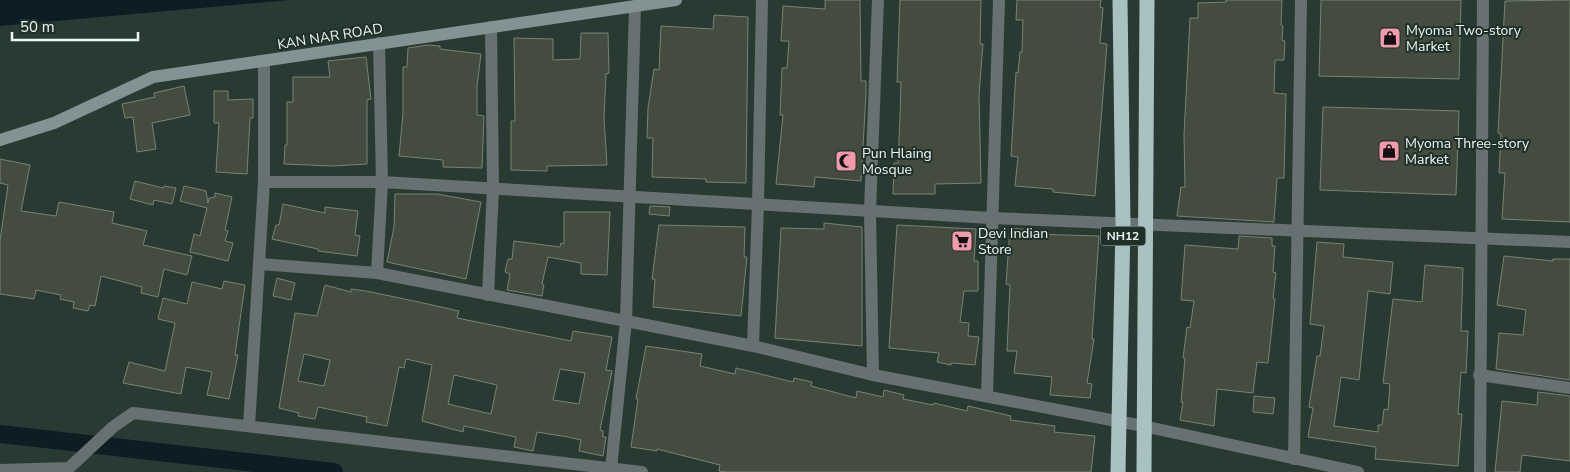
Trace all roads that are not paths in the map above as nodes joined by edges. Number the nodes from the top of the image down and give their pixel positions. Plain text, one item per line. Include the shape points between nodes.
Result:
1 (676, 0) edge
2 (762, 0) edge
3 (878, 0) edge
4 (998, 0) edge
5 (1120, 0) edge
6 (1147, 0) edge
7 (1301, 0) edge
8 (1483, 0) edge
9 (635, 6) junction
10 (491, 27) junction
11 (380, 44) junction
12 (264, 61) junction
13 (0, 140) edge
14 (264, 182) junction
15 (382, 182) junction
16 (493, 188) junction
17 (629, 196) junction
18 (758, 205) junction
19 (870, 211) junction
20 (992, 218) junction
21 (1124, 224) junction
22 (1146, 226) junction
23 (1297, 232) junction
24 (1480, 240) junction
25 (1570, 242) edge
26 (260, 264) junction
27 (377, 274) junction
28 (488, 295) junction
29 (626, 321) junction
30 (753, 346) junction
31 (873, 375) junction
32 (1479, 375) junction
33 (1570, 388) edge
34 (987, 395) junction
35 (1119, 423) junction
36 (249, 426) junction
37 (1143, 426) junction
38 (1294, 459) junction
39 (610, 469) junction
40 (0, 470) edge
41 (642, 472) edge
42 (1118, 472) edge
43 (1144, 472) edge
44 (1358, 472) edge
45 (1480, 472) edge

1 - 9 street, KAN NAR ROAD
2 - 18 street
3 - 19 street
4 - 20 street
5 - 21 highway, NH12
6 - 22 highway, NH12
7 - 23 street
8 - 24 street
9 - 10 street, KAN NAR ROAD
9 - 17 street
10 - 11 street, KAN NAR ROAD
10 - 16 street
11 - 12 street, KAN NAR ROAD
11 - 15 street
12 - 13 street, KAN NAR ROAD via 153,77 54,123
12 - 14 street
14 - 15 street
14 - 26 street
15 - 16 street
15 - 27 street
16 - 17 street
16 - 28 street
17 - 18 street
17 - 29 street
18 - 19 street
18 - 30 street
19 - 20 street
19 - 31 street
20 - 21 street
20 - 34 street
21 - 22 street
21 - 35 highway, NH12
22 - 23 street
22 - 37 highway, NH12
23 - 24 street
23 - 38 street
24 - 25 street
24 - 32 street
26 - 27 street
26 - 36 street
27 - 28 street
28 - 29 street
29 - 30 street
29 - 39 street
30 - 31 street
31 - 34 street
32 - 33 street
32 - 45 street
34 - 35 street
35 - 37 street
35 - 42 highway, NH12
36 - 39 street
36 - 40 street via 133,413 69,468
37 - 38 street
37 - 43 highway, NH12
38 - 44 street
39 - 41 street

